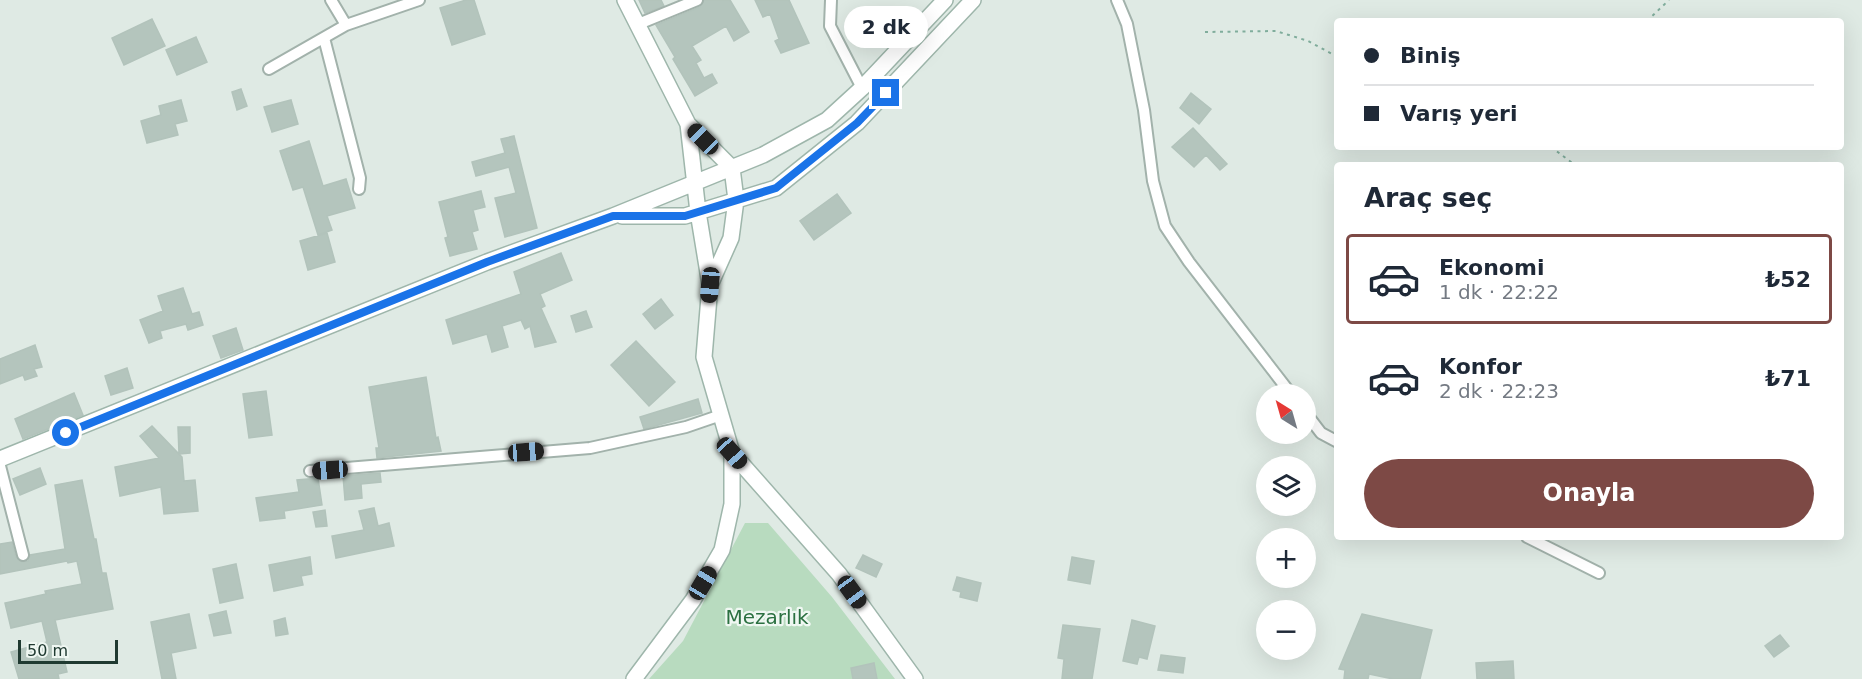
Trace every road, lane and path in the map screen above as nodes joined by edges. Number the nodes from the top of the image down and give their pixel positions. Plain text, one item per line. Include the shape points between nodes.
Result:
1 (331, 0) edge
2 (419, 0) edge
3 (625, 0) edge
4 (697, 0) edge
5 (831, 0) edge
6 (945, 0) edge
7 (973, 0) edge
8 (1117, 0) edge
9 (1668, 0) edge
10 (1650, 18) edge
11 (346, 25) junction
12 (636, 25) junction
13 (1205, 32) dead end
14 (324, 38) junction
15 (1334, 55) edge
16 (269, 69) dead end
17 (862, 88) junction
18 (688, 124) junction
19 (1555, 150) edge
20 (1571, 162) edge
21 (732, 168) junction
22 (695, 183) junction
23 (359, 189) dead end
24 (736, 200) junction
25 (698, 212) junction
26 (613, 216) junction
27 (710, 285) junction
28 (1283, 384) edge
29 (721, 415) junction
30 (1316, 426) edge
31 (1334, 440) edge
32 (732, 453) junction
33 (0, 459) edge
34 (0, 466) edge
35 (310, 471) dead end
36 (1533, 540) edge
37 (23, 555) dead end
38 (1599, 573) dead end
39 (634, 679) edge
40 (915, 679) edge

1 - 11 street
2 - 11 street
3 - 12 street
4 - 12 street
5 - 17 street via 830,26
6 - 17 street
7 - 24 street via 857,123 776,188
8 - 28 street via 1127,24 1153,181 1166,226
9 - 10 path
11 - 14 street
12 - 18 street
13 - 15 path via 1276,31
14 - 16 street
14 - 23 street via 360,178
17 - 21 street via 827,120
18 - 21 street
18 - 22 street
19 - 20 path
21 - 22 street
21 - 24 street
22 - 25 street
22 - 26 street
24 - 25 street
24 - 27 street via 731,238
25 - 26 street via 685,216
25 - 27 street
26 - 33 street via 487,262
27 - 29 street via 704,357
29 - 32 street
29 - 35 street via 686,427 590,448
30 - 31 street
32 - 39 street via 732,504 722,550 693,600
32 - 40 street via 839,574
34 - 37 street
36 - 38 street

